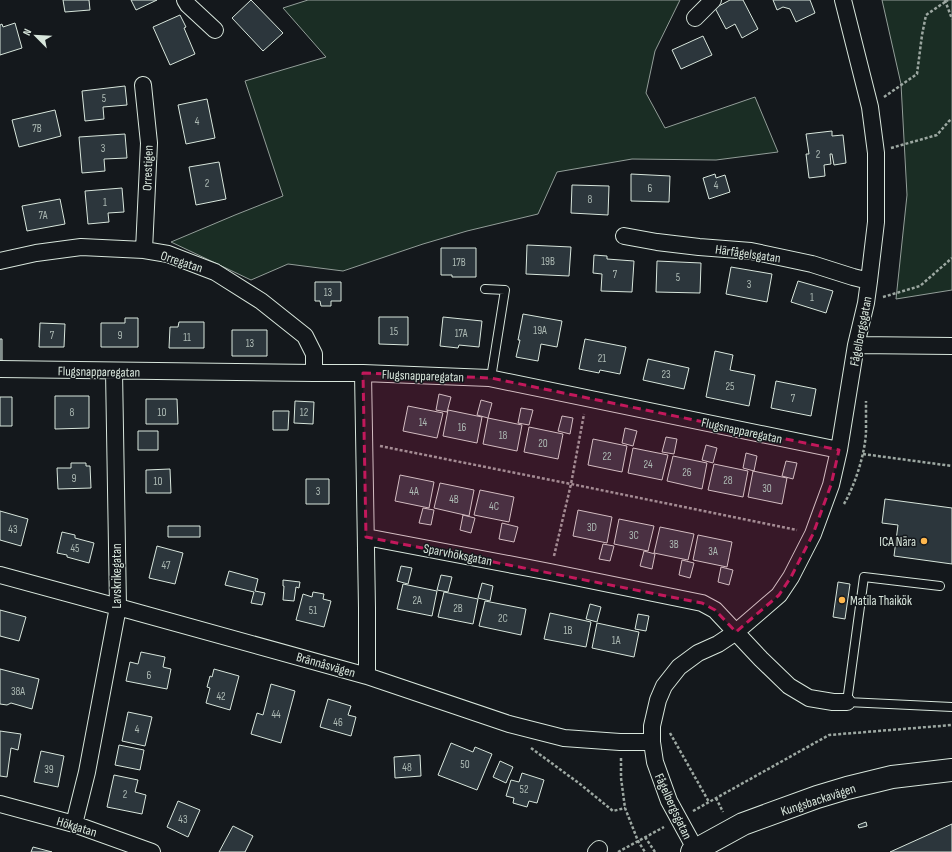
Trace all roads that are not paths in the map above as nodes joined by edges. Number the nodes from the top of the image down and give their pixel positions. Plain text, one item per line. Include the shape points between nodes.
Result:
1 (185, 0) edge
2 (713, 0) edge
3 (843, 0) edge
4 (695, 18) dead end
5 (215, 30) dead end
6 (143, 86) dead end
7 (624, 236) dead end
8 (144, 250) junction
9 (0, 261) edge
10 (870, 281) junction
11 (485, 289) dead end
12 (856, 345) junction
13 (952, 346) edge
14 (0, 369) edge
15 (114, 371) junction
16 (314, 373) junction
17 (363, 373) junction
18 (491, 378) junction
19 (839, 450) junction
20 (366, 537) junction
21 (0, 575) edge
22 (940, 586) dead end
23 (118, 606) junction
24 (736, 632) junction
25 (368, 676) junction
26 (847, 702) junction
27 (952, 707) edge
28 (652, 742) junction
29 (952, 770) edge
30 (0, 804) edge
31 (74, 824) junction
32 (695, 851) edge
33 (152, 852) edge

1 - 5 street
2 - 4 street
3 - 10 street, Fågelbergsgatan via 870,106 876,152 876,222
6 - 8 street, Orrestigen via 149,144
7 - 10 street, Härfågelsgatan via 657,242 751,251 812,264
8 - 9 street, Orregatan via 81,247
8 - 16 street, Orregatan via 168,254 215,272 261,301 304,336 314,354
10 - 12 street, Fågelbergsgatan
11 - 18 lane via 505,290
12 - 13 street
12 - 19 street, Fågelbergsgatan
14 - 15 street, Flugsnapparegatan
15 - 16 street, Flugsnapparegatan
15 - 23 street, Lavskrikegatan
16 - 17 street, Flugsnapparegatan
17 - 18 street, Flugsnapparegatan
17 - 20 street
18 - 19 street, Flugsnapparegatan
19 - 24 street, Fågelbergsgatan via 831,485 813,534 791,577 779,596
20 - 24 street, Sparvhöksgatan via 702,603 715,610
20 - 25 street
21 - 23 street, Brännåsvägen
22 - 26 lane via 864,577
23 - 25 street, Brännåsvägen
23 - 31 street, Lavskrikegatan via 87,772
24 - 26 street via 789,686 809,698
24 - 28 street, Fågelbergsgatan via 679,667 664,686 655,711
25 - 28 street, Brännåsvägen via 509,724 564,738
26 - 27 lane
28 - 32 street, Fågelbergsgatan via 659,776
29 - 32 street, Kungsbackavägen via 892,777 818,797 743,824
30 - 31 street, Hökgatan
31 - 33 street, Hökgatan

